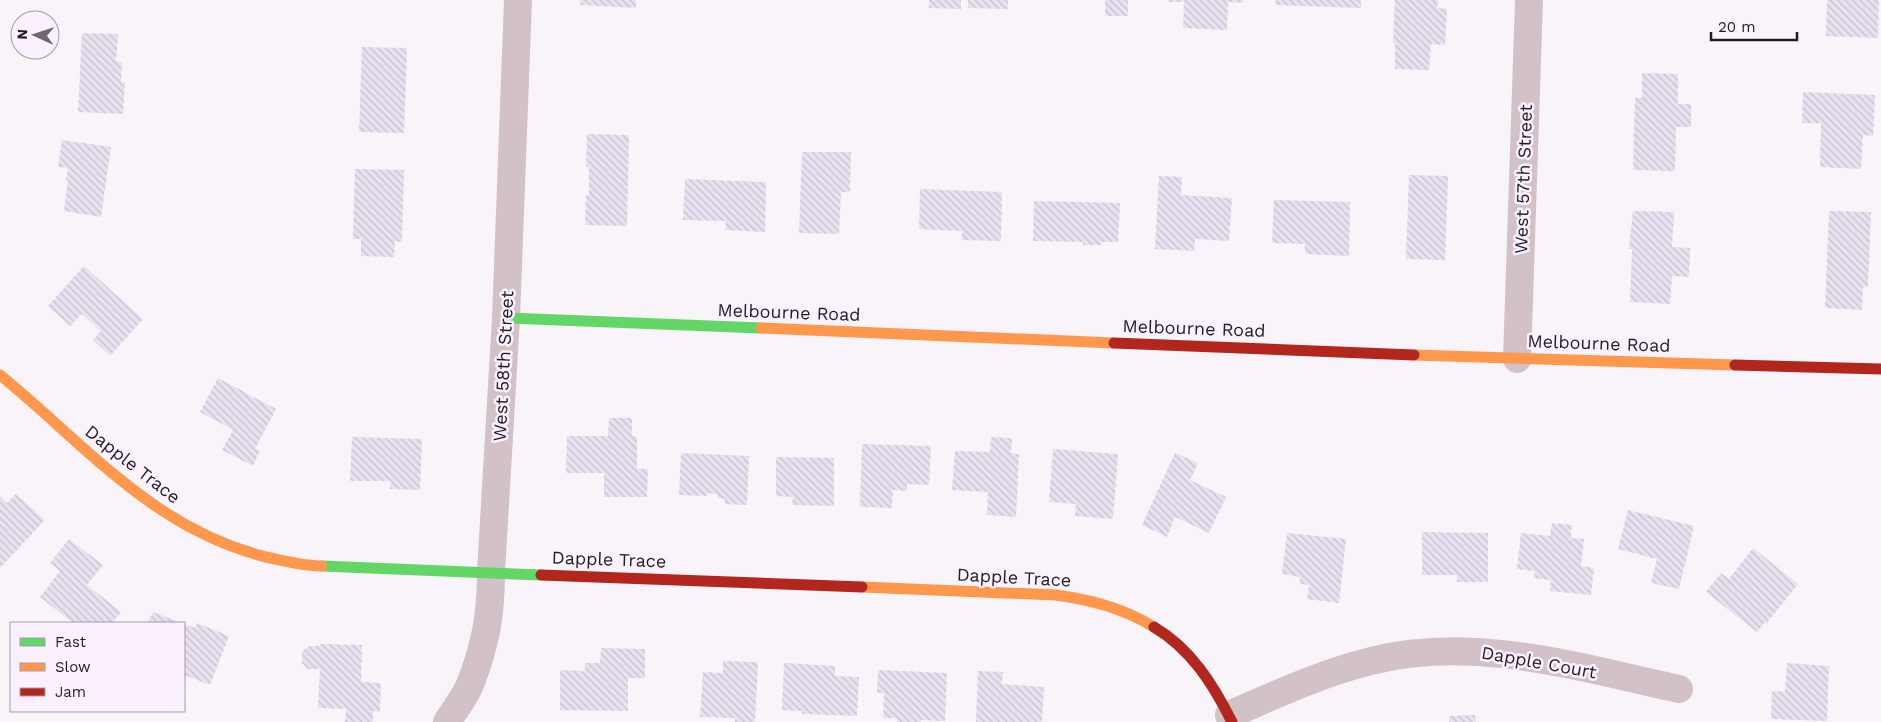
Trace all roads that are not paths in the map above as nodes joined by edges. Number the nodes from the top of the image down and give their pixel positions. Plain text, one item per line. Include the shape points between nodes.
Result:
1 (518, 0) edge
2 (1529, 0) edge
3 (506, 318) junction
4 (1516, 359) junction
5 (1881, 369) edge
6 (0, 375) edge
7 (491, 572) junction
8 (1679, 689) dead end
9 (1230, 718) edge
10 (447, 722) edge

1 - 3 street, West 58th Street
2 - 4 street, West 57th Street
3 - 4 street, Melbourne Road
3 - 7 street, West 58th Street
4 - 5 street, Melbourne Road
6 - 7 street, Dapple Trace via 139,496 178,522 214,540 266,558 313,566
7 - 9 street, Dapple Trace via 1084,598 1123,610 1161,630 1201,668 1217,690
7 - 10 street, West 58th Street via 490,613 479,663
8 - 9 street, Dapple Court via 1505,653 1424,652 1345,668

